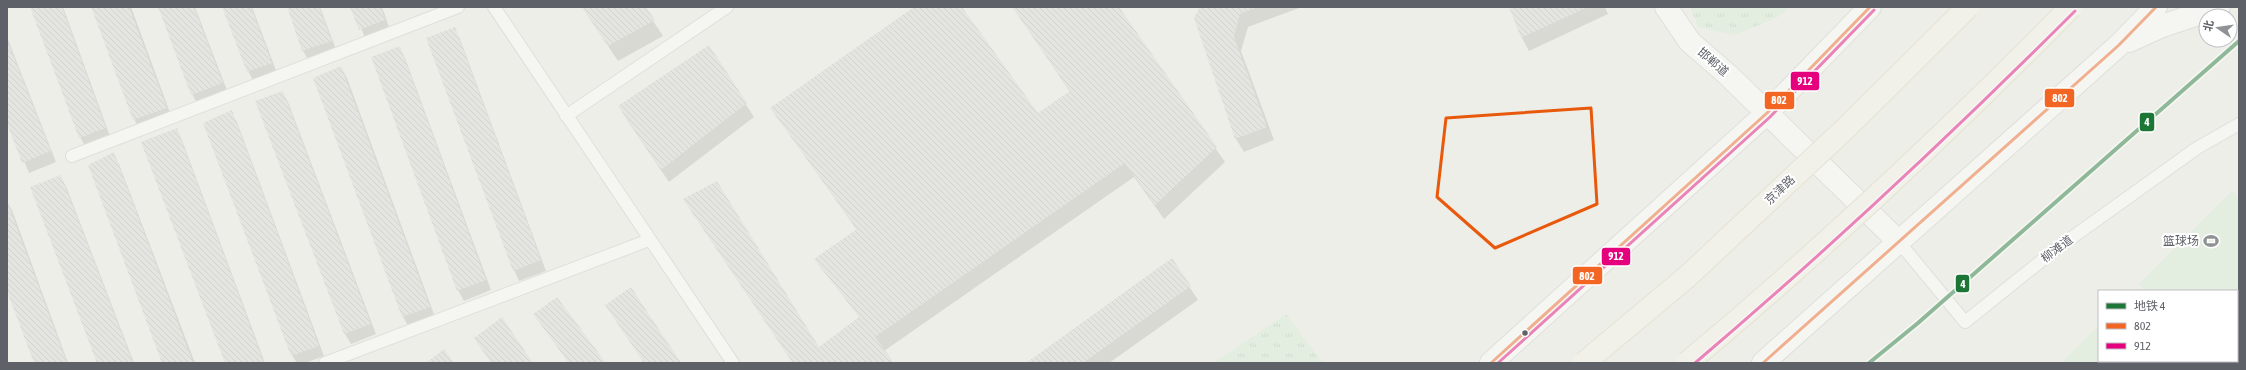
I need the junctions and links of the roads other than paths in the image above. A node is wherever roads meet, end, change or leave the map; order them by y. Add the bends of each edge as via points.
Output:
1 (458, 7) edge
2 (494, 7) edge
3 (727, 7) edge
4 (1666, 7) edge
5 (1870, 7) edge
6 (1968, 7) edge
7 (2071, 7) edge
8 (2156, 7) edge
9 (2219, 7) edge
10 (2119, 45) junction
11 (1767, 113) junction
12 (566, 116) junction
13 (2239, 124) edge
14 (72, 156) dead end
15 (649, 240) junction
16 (1899, 242) junction
17 (325, 363) edge
18 (733, 363) edge
19 (1491, 363) edge
20 (1584, 363) edge
21 (1688, 363) edge
22 (1763, 363) edge

1 - 14 lane
2 - 12 lane
3 - 12 lane
4 - 11 street, 邯郸道 via 1690,42
5 - 11 street
6 - 20 main road, 京津路, bridge via 1847,127 1688,276
7 - 21 main road, bridge via 1883,190
8 - 10 street
9 - 10 street via 2162,26
10 - 16 street
11 - 16 street, 邯郸道
11 - 19 street
12 - 15 lane
13 - 16 lane, 柳滩道 via 2197,148 2107,213 1965,322
15 - 17 lane
15 - 18 lane
16 - 22 street

